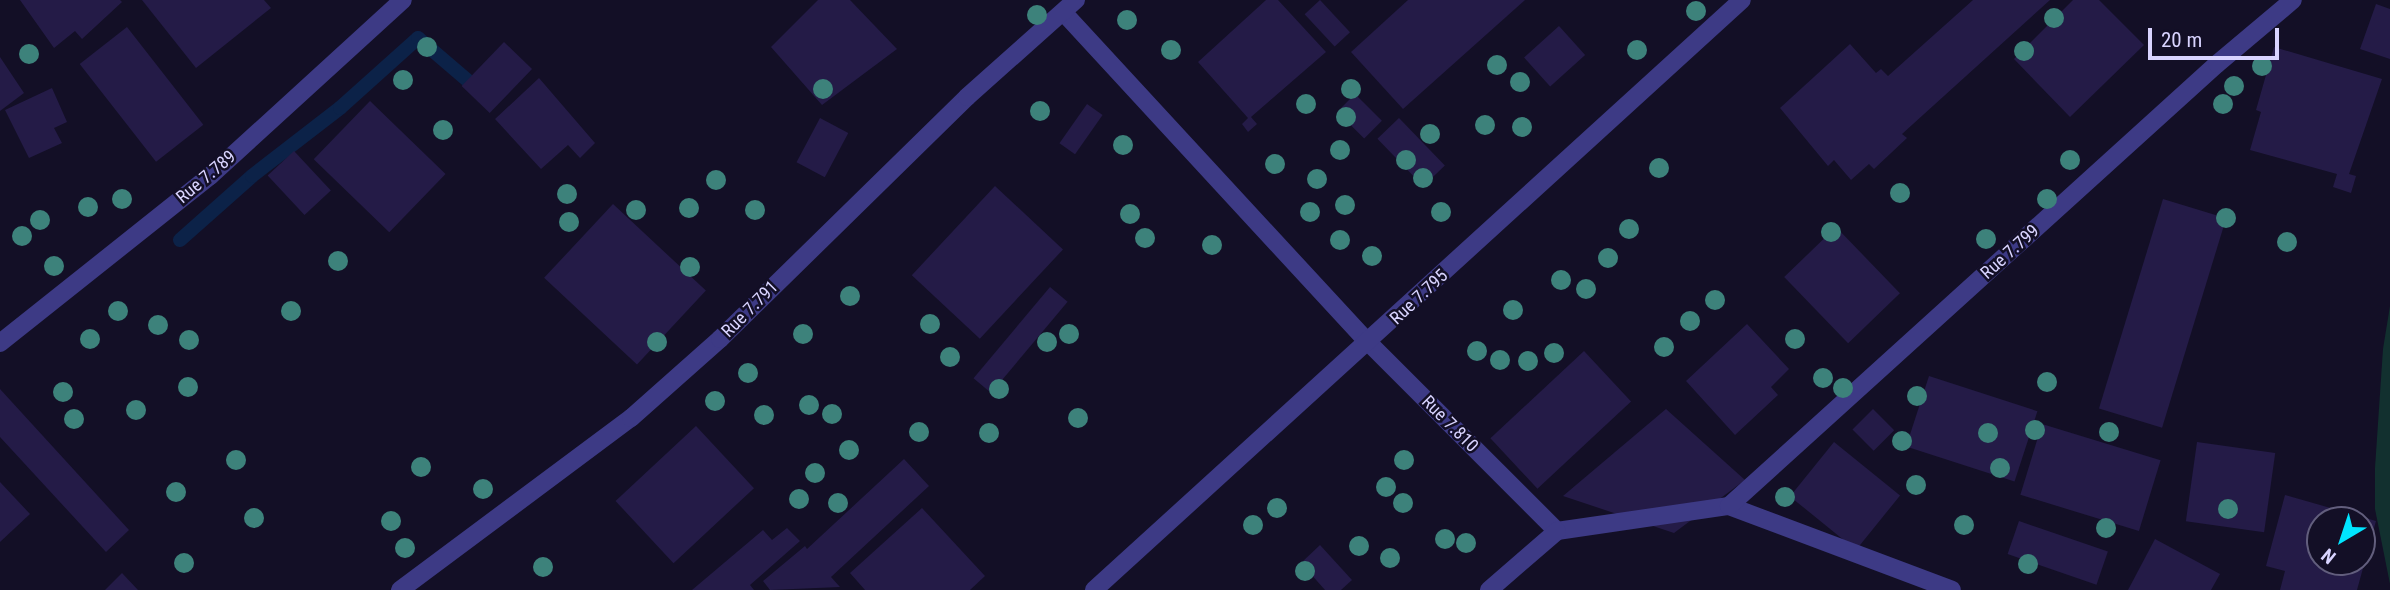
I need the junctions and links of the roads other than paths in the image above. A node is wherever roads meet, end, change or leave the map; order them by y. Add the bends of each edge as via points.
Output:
1 (403, 0) edge
2 (1742, 0) edge
3 (2293, 0) edge
4 (1070, 6) edge
5 (0, 343) edge
6 (1369, 343) junction
7 (1729, 506) junction
8 (1557, 531) junction
9 (400, 590) edge
10 (1094, 590) edge
11 (1489, 590) edge
12 (1952, 590) edge

1 - 5 street, Rue 7.789 via 210,176
2 - 6 street, Rue 7.795
3 - 7 street, Rue 7.799
4 - 6 street, Rue 7.810
4 - 9 street, Rue 7.791 via 967,97 720,339 631,418
6 - 8 street, Rue 7.810
6 - 10 street, Rue 7.795
7 - 8 street
7 - 12 street
8 - 11 street

